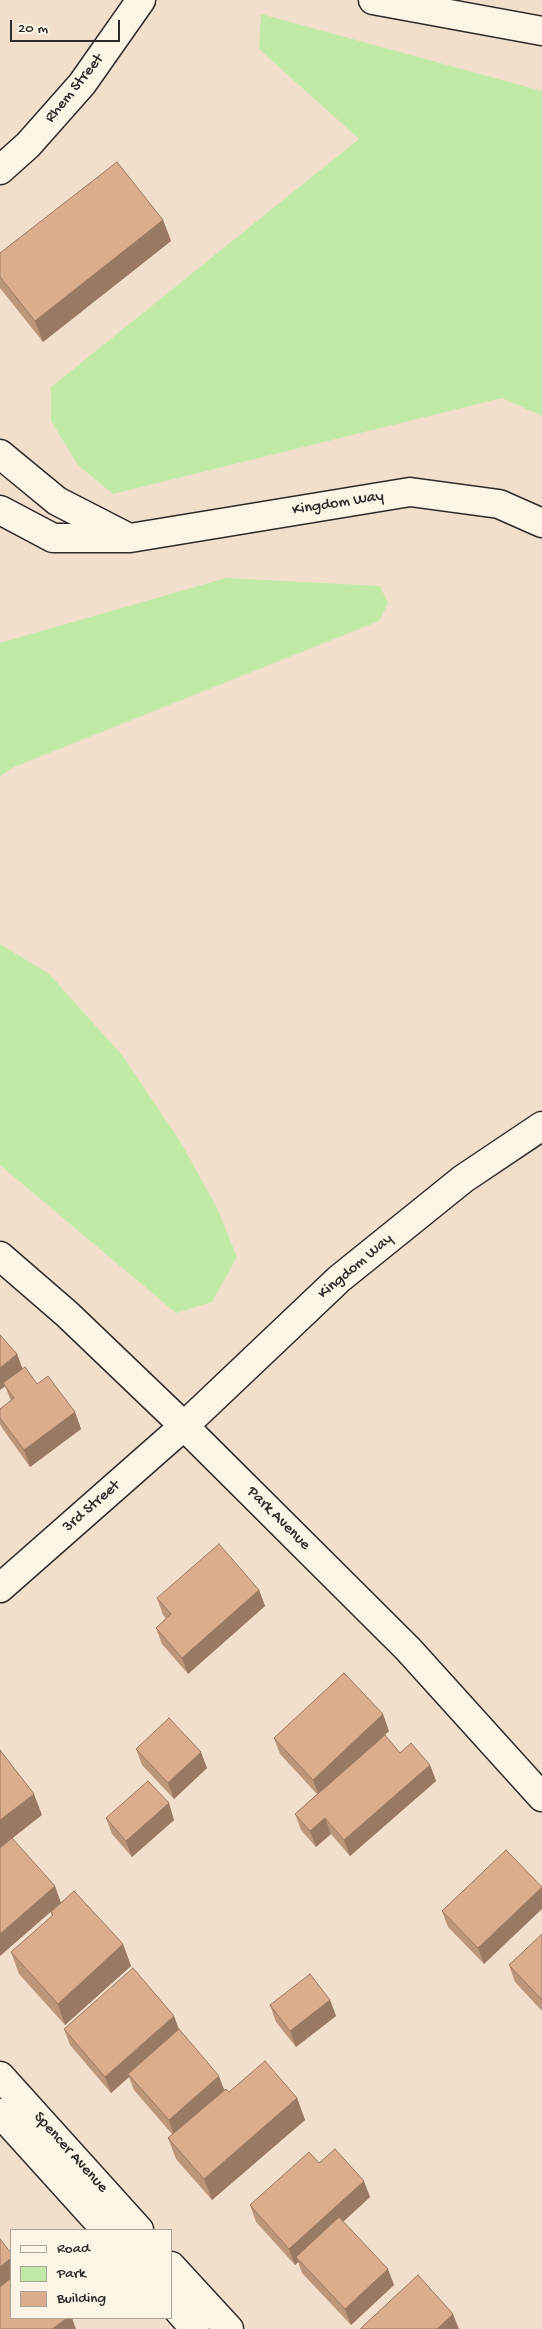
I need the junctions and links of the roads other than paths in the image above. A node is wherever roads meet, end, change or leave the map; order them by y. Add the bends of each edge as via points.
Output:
1 (140, 0) edge
2 (373, 0) edge
3 (542, 30) edge
4 (0, 170) edge
5 (0, 454) edge
6 (0, 510) edge
7 (542, 523) edge
8 (130, 538) junction
9 (542, 1126) edge
10 (0, 1256) edge
11 (184, 1426) junction
12 (0, 1588) edge
13 (542, 1797) edge
14 (0, 2076) edge
15 (0, 2113) edge
16 (105, 2229) edge
17 (138, 2229) edge
18 (172, 2267) edge
19 (172, 2303) edge
20 (195, 2329) edge
21 (229, 2329) edge

1 - 4 street, Rhem Street via 82,84 28,145
2 - 3 street
5 - 8 street via 58,501
6 - 8 street, Kingdom Way via 53,538
7 - 8 street, Kingdom Way via 499,504 410,492
9 - 11 street, Kingdom Way via 463,1179 339,1279
10 - 11 street, Park Avenue via 67,1314
11 - 12 street, 3rd Street
11 - 13 street, Park Avenue via 408,1649
14 - 17 street, Spencer Avenue
15 - 16 street, Spencer Avenue
18 - 21 street
19 - 20 street

